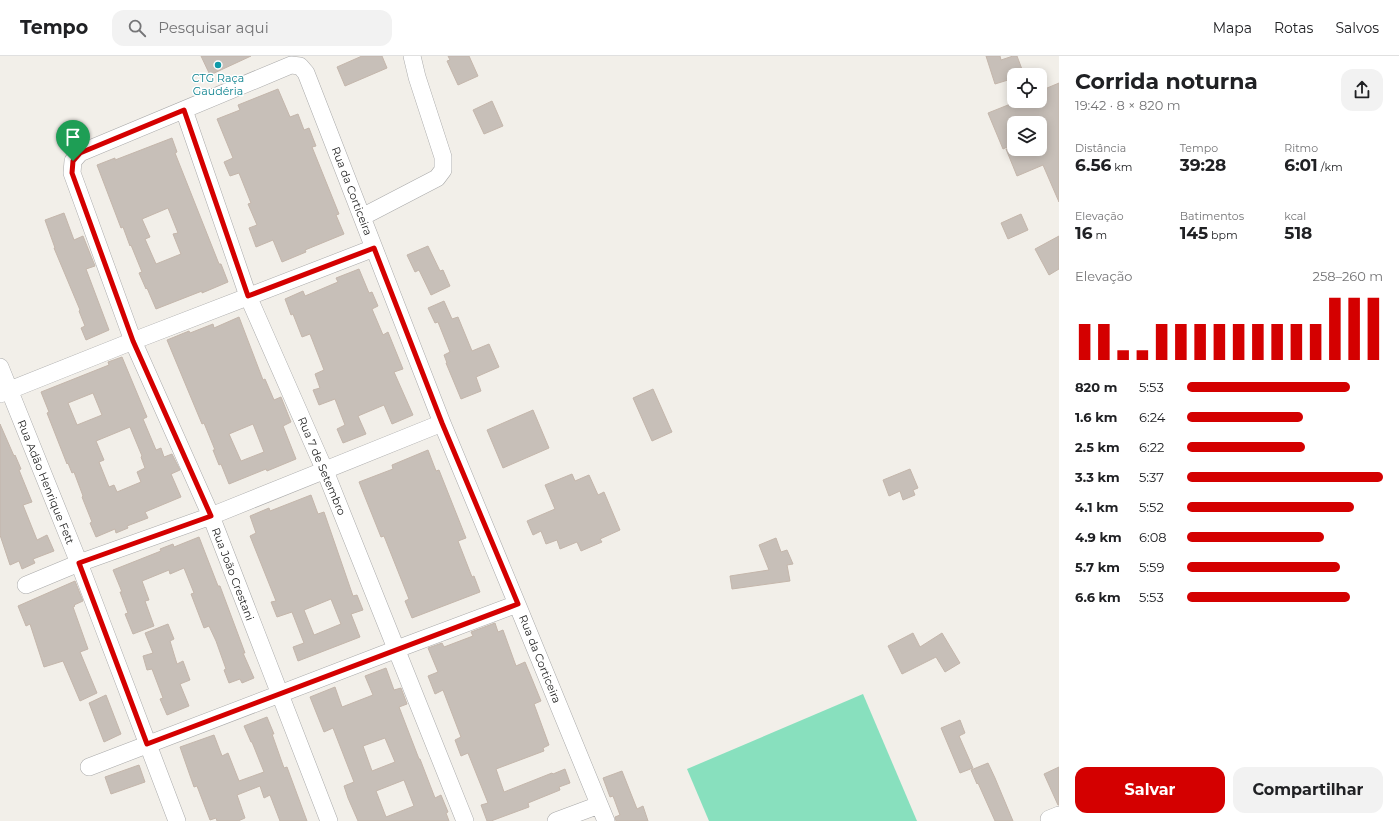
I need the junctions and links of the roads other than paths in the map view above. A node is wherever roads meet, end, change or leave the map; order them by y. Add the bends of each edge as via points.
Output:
1 (412, 56) edge
2 (184, 110) junction
3 (362, 217) junction
4 (374, 248) junction
5 (248, 296) junction
6 (133, 341) junction
7 (0, 367) edge
8 (5, 392) edge
9 (442, 423) junction
10 (325, 471) junction
11 (211, 516) junction
12 (79, 563) junction
13 (26, 584) dead end
14 (518, 604) junction
15 (397, 649) junction
16 (278, 694) junction
17 (147, 744) junction
18 (89, 768) dead end
19 (599, 805) junction
20 (178, 821) edge
21 (328, 821) edge
22 (465, 821) edge
23 (556, 821) edge
24 (606, 821) edge

1 - 3 street via 443,157 443,170 437,178
2 - 3 street, Rua da Corticeira via 291,66 300,66 306,73
2 - 5 street, Rua 7 de Setembro
2 - 6 street, Rua João Crestani via 80,153 73,161 72,173
3 - 4 street, Rua da Corticeira
4 - 5 street
4 - 9 street, Rua da Corticeira
5 - 6 street
5 - 10 street, Rua 7 de Setembro
6 - 8 street
6 - 11 street, Rua João Crestani
7 - 8 street, Rua Adão Henrique Fett
8 - 12 street, Rua Adão Henrique Fett
9 - 10 street
9 - 14 street, Rua da Corticeira
10 - 11 street
10 - 15 street, Rua 7 de Setembro
11 - 12 street
11 - 16 street, Rua João Crestani
12 - 13 street
12 - 17 street, Rua Adão Henrique Fett
14 - 15 street
14 - 19 street, Rua da Corticeira
15 - 16 street
15 - 22 street, Rua 7 de Setembro
16 - 17 street
16 - 21 street, Rua João Crestani
17 - 18 street
17 - 20 street, Rua Adão Henrique Fett
19 - 23 street
19 - 24 street, Rua da Corticeira

